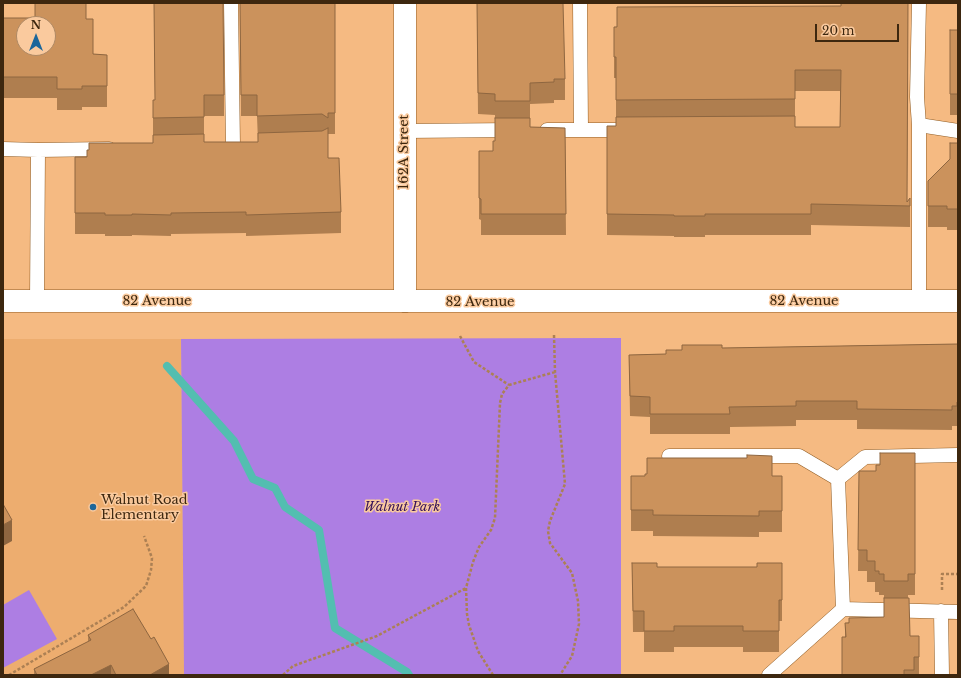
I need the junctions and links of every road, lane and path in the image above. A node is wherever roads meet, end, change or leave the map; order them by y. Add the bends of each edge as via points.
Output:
1 (231, 3) edge
2 (405, 3) edge
3 (580, 3) edge
4 (919, 3) edge
5 (919, 125) junction
6 (581, 130) junction
7 (636, 130) edge
8 (404, 131) junction
9 (958, 131) edge
10 (217, 146) edge
11 (233, 146) junction
12 (248, 146) edge
13 (124, 148) edge
14 (3, 149) edge
15 (38, 150) junction
16 (3, 301) edge
17 (37, 301) junction
18 (405, 301) junction
19 (919, 301) junction
20 (958, 301) edge
21 (554, 335) dead end
22 (460, 336) dead end
23 (555, 372) junction
24 (510, 385) junction
25 (958, 455) edge
26 (669, 456) edge
27 (838, 479) junction
28 (144, 536) dead end
29 (958, 574) edge
30 (466, 588) junction
31 (941, 596) dead end
32 (844, 609) junction
33 (941, 611) junction
34 (958, 612) edge
35 (8, 675) edge
36 (283, 675) edge
37 (493, 675) edge
38 (560, 675) edge
39 (770, 675) edge
40 (942, 675) edge

1 - 11 lane
2 - 8 street, 162A Street
3 - 6 lane
4 - 5 lane
5 - 9 lane
5 - 19 lane
6 - 7 lane
6 - 8 lane
8 - 18 street, 162A Street
10 - 11 lane
11 - 12 lane
13 - 15 lane
14 - 15 lane
15 - 17 lane
16 - 17 street, 82 Avenue
17 - 18 street, 82 Avenue
18 - 19 street, 82 Avenue
19 - 20 street, 82 Avenue
21 - 23 path
22 - 24 path via 474,362
23 - 24 path
23 - 38 path via 565,484 548,531 550,543 572,573 578,601 579,624 572,656
24 - 30 path via 502,394 500,403 495,518 491,530 479,547
25 - 27 lane via 865,457
26 - 27 lane via 799,456
27 - 32 lane
28 - 35 path via 152,558 146,586 124,607
29 - 31 path via 942,574
30 - 36 path via 377,636 293,666
30 - 37 path via 469,625 478,651
32 - 33 lane
32 - 39 lane
33 - 34 lane
33 - 40 lane

